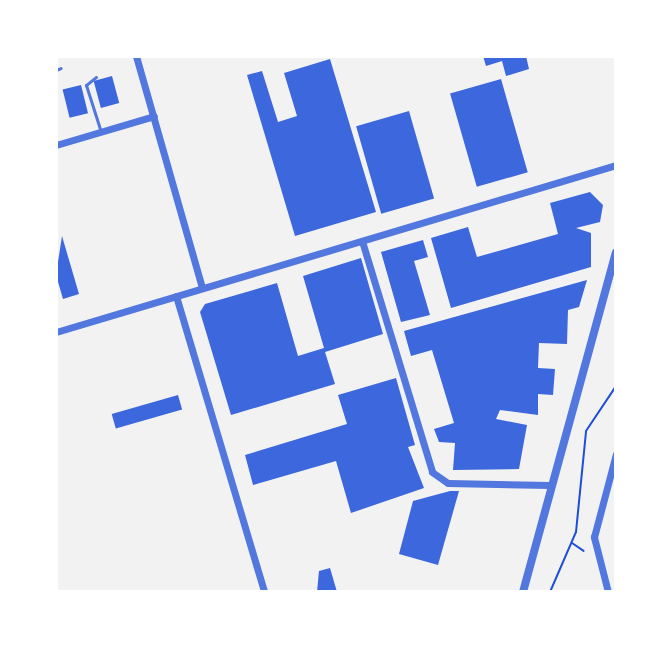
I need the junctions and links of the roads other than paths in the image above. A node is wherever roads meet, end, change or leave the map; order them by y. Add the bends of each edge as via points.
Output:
1 (136, 56) edge
2 (96, 77) dead end
3 (154, 116) junction
4 (101, 132) junction
5 (56, 145) edge
6 (616, 165) edge
7 (362, 241) junction
8 (616, 252) edge
9 (202, 288) junction
10 (176, 296) junction
11 (56, 332) edge
12 (616, 454) edge
13 (549, 485) junction
14 (264, 592) edge
15 (523, 592) edge
16 (608, 592) edge

1 - 3 street
2 - 4 lane via 86,85
3 - 4 street
3 - 9 street
4 - 5 street
6 - 7 street
7 - 9 street
7 - 13 street via 432,472 448,483
8 - 13 street
9 - 10 street
10 - 11 street
10 - 14 street
12 - 16 street via 594,537
13 - 15 street

